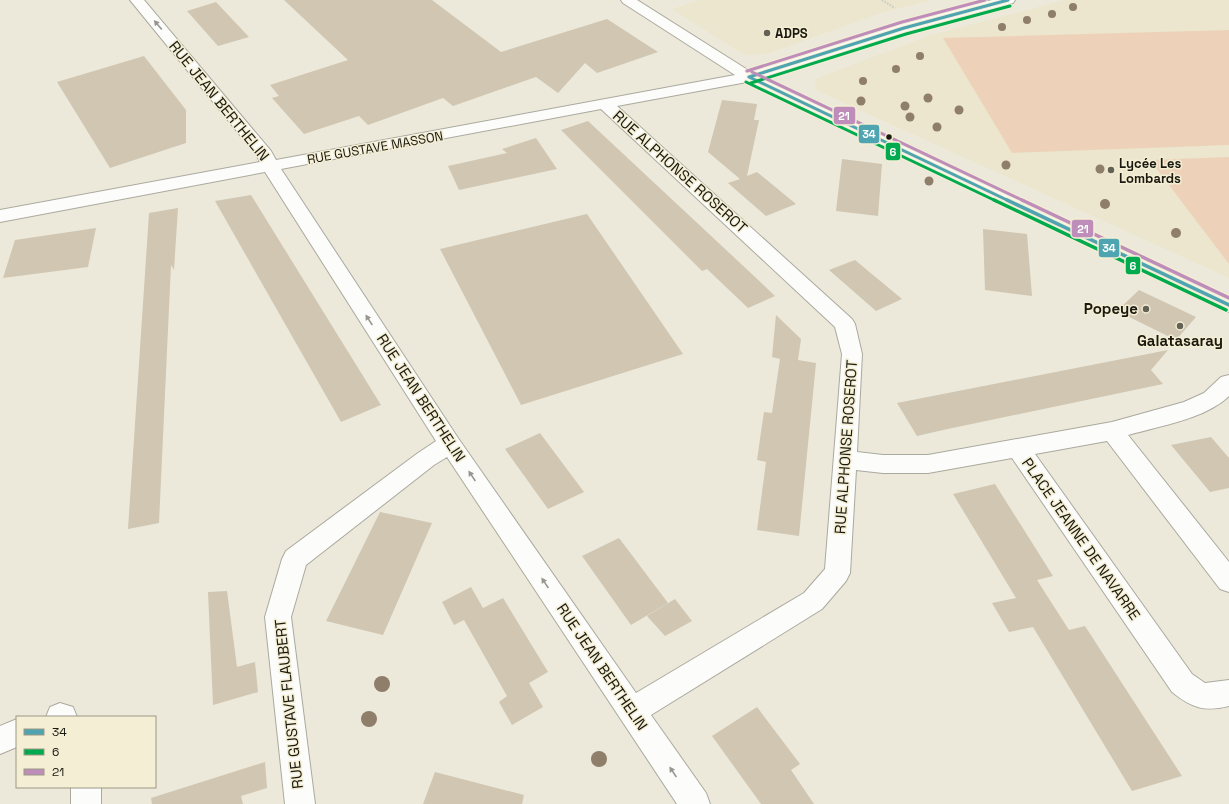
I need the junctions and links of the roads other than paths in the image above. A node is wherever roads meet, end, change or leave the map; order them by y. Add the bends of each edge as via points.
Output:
1 (137, 0) edge
2 (628, 0) edge
3 (1008, 0) edge
4 (750, 77) junction
5 (606, 105) junction
6 (272, 166) junction
7 (0, 216) edge
8 (1229, 305) edge
9 (1229, 383) edge
10 (1112, 431) junction
11 (450, 444) junction
12 (1018, 448) junction
13 (845, 460) junction
14 (1229, 581) edge
15 (1229, 693) edge
16 (632, 711) junction
17 (16, 733) edge
18 (0, 740) edge
19 (86, 788) edge
20 (86, 804) edge
21 (300, 804) edge
22 (695, 804) edge

6 -> 1 street, RUE JEAN BERTHELIN
2 - 4 street
3 - 4 street, RUE GUSTAVE MASSON via 904,28
4 - 5 street, RUE GUSTAVE MASSON
4 - 8 street
5 - 6 street, RUE GUSTAVE MASSON
5 - 13 street, RUE ALPHONSE ROSEROT via 845,324 852,354
6 - 7 street, RUE GUSTAVE MASSON
11 -> 6 street, RUE JEAN BERTHELIN via 276,177
9 - 10 street, PLACE JEANNE DE NAVARRE via 1212,399 1190,409
10 - 12 street, PLACE JEANNE DE NAVARRE
10 - 14 street
16 -> 11 street, RUE JEAN BERTHELIN
11 - 21 street, RUE GUSTAVE FLAUBERT via 426,459 295,559 278,617
12 - 13 street via 928,464 883,464
12 - 15 street, PLACE JEANNE DE NAVARRE via 1182,683 1199,696 1214,697
13 - 16 street, RUE ALPHONSE ROSEROT via 837,573 813,601
22 -> 16 street, RUE JEAN BERTHELIN
17 - 18 street
19 - 20 street

